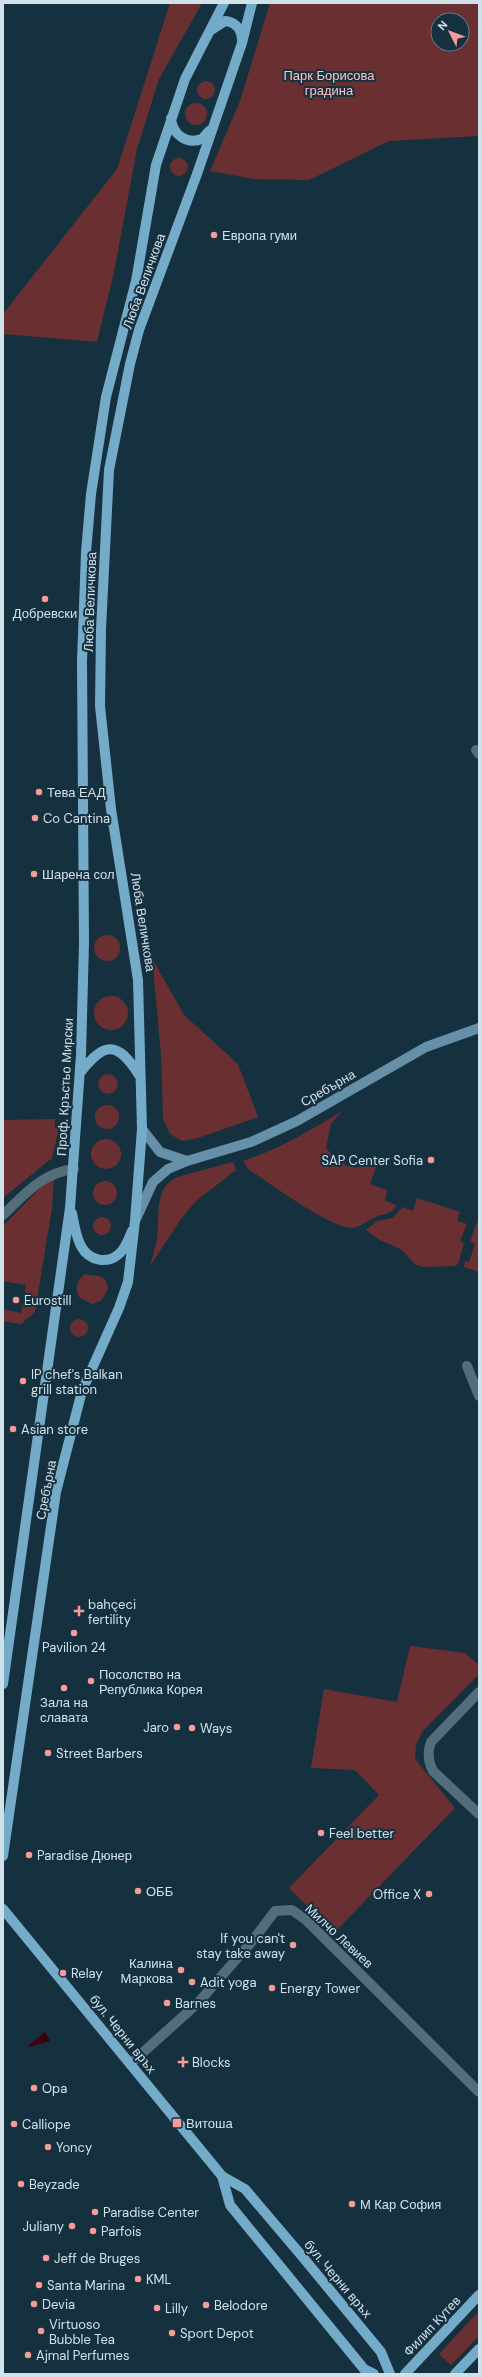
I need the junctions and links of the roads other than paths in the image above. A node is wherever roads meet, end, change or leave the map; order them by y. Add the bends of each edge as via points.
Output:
1 (224, 3) edge
2 (252, 3) edge
3 (210, 30) junction
4 (242, 43) junction
5 (171, 116) junction
6 (211, 129) junction
7 (84, 944) joint
8 (479, 1028) edge
9 (80, 1073) junction
10 (139, 1075) junction
11 (142, 1130) junction
12 (187, 1161) junction
13 (74, 1169) junction
14 (70, 1208) junction
15 (3, 1215) edge
16 (135, 1221) junction
17 (467, 1366) dead end
18 (479, 1396) edge
19 (3, 1684) edge
20 (479, 1692) edge
21 (479, 1814) edge
22 (3, 1856) edge
23 (3, 1909) edge
24 (130, 2064) junction
25 (479, 2092) edge
26 (222, 2176) junction
27 (479, 2295) edge
28 (479, 2349) edge
29 (374, 2374) edge
30 (390, 2374) edge
31 (405, 2374) edge
32 (455, 2374) edge

1 - 3 main road, Люба Величкова
2 - 4 main road, Люба Величкова
3 - 4 main road via 225,21 232,23 240,30
3 - 5 main road, Люба Величкова via 185,79
4 - 6 main road, Люба Величкова
5 - 6 main road via 172,128 176,134 187,140 202,139
5 - 7 main road, Люба Величкова via 156,165 136,282 106,397 91,494 82,661
6 - 10 main road, Люба Величкова via 139,330 109,478 101,629 100,706 111,809 138,980 141,1030
7 - 9 main road, Проф. Кръстьо Мирски
8 - 12 street, Сребърна via 426,1047 303,1118 251,1142
9 - 10 main road via 94,1056 104,1050 114,1050 130,1060
9 - 13 main road, Проф. Кръстьо Мирски
10 - 11 main road, Люба Величкова
11 - 12 street via 160,1152
11 - 16 main road, Люба Величкова
12 - 16 street, Сребърна via 168,1169 153,1182
13 - 14 main road, Сребърна
13 - 15 street, Проф. Кръстьо Мирски via 57,1171 34,1185
14 - 16 main road via 81,1246 87,1255 102,1260 120,1253
14 - 19 main road, Сребърна
16 - 22 main road, Сребърна via 128,1282 82,1392 56,1492
17 - 18 street
20 - 21 street via 431,1742 428,1749 433,1771
23 - 24 main road, бул. Черни връх
24 - 25 street, Милчо Левиев via 198,2003 275,1911 292,1910 306,1920
24 - 26 main road, бул. Черни връх
26 - 29 main road, бул. Черни връх via 230,2205 364,2369
26 - 30 main road, бул. Черни връх via 245,2189 286,2237 381,2352
27 - 31 main road, Филип Кутев
28 - 32 main road

